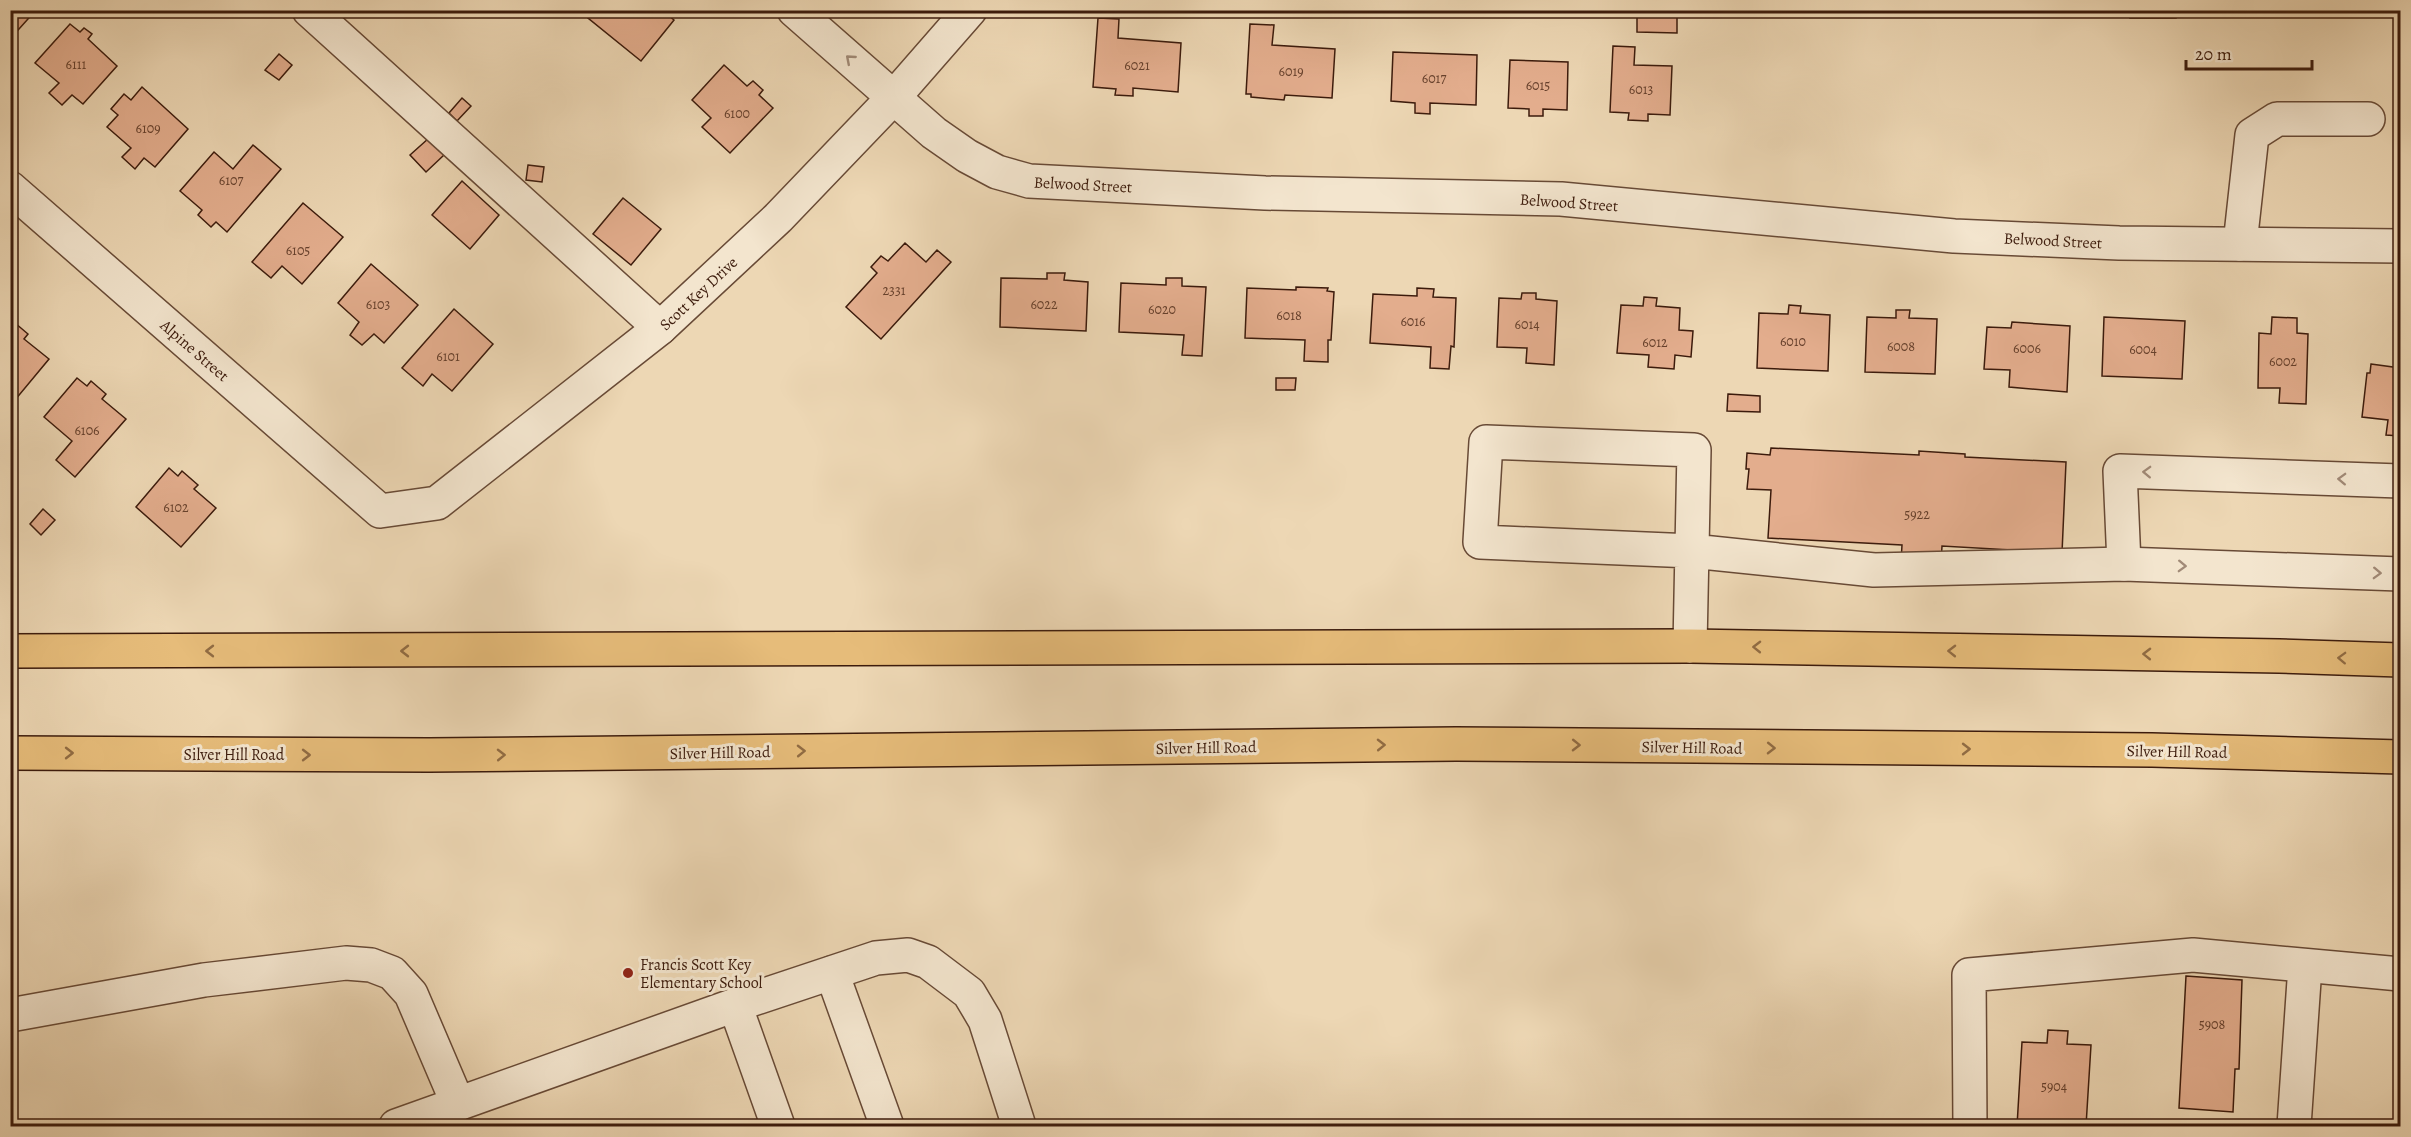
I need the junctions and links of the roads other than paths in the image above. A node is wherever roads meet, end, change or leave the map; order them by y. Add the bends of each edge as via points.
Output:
1 (309, 10) edge
2 (794, 10) edge
3 (970, 10) edge
4 (894, 97) junction
5 (2368, 119) dead end
6 (10, 188) edge
7 (2240, 244) junction
8 (2400, 246) edge
9 (660, 328) junction
10 (2400, 481) edge
11 (380, 511) joint
12 (1692, 551) junction
13 (2124, 564) junction
14 (2400, 574) edge
15 (1690, 646) junction
16 (10, 651) edge
17 (2400, 660) edge
18 (10, 753) edge
19 (2400, 756) edge
20 (2304, 966) junction
21 (832, 973) junction
22 (2400, 974) edge
23 (735, 1005) junction
24 (10, 1015) edge
25 (458, 1104) junction
26 (396, 1126) edge
27 (778, 1126) edge
28 (887, 1126) edge
29 (1019, 1126) edge
30 (1970, 1126) edge
31 (2294, 1126) edge

1 - 9 street
4 -> 2 street, Belwood Street
3 - 4 street, Scott Key Drive
4 - 7 street, Belwood Street via 967,156 997,172 1029,181 1265,193 1561,199 1954,236
4 - 9 street, Scott Key Drive via 778,218
5 - 7 street via 2277,119 2252,135
6 - 11 street, Alpine Street
7 - 8 street, Belwood Street
9 - 11 street, Scott Key Drive via 437,503
10 -> 13 street via 2120,471
12 - 12 street via 1694,450 1486,442 1480,542
12 - 13 street via 1874,570
12 - 15 street
13 -> 14 street
15 -> 16 main road
17 -> 15 main road
18 -> 19 main road, Silver Hill Road via 429,755 1456,744
20 - 22 street
20 - 30 street via 2193,955 1969,975
20 - 31 street
21 - 23 street
21 - 28 street
21 - 29 street via 876,958 908,955 948,975 969,993 985,1020
23 - 25 street
23 - 27 street
24 - 25 street via 204,980 345,963 371,964 392,973 411,994
25 - 26 street

